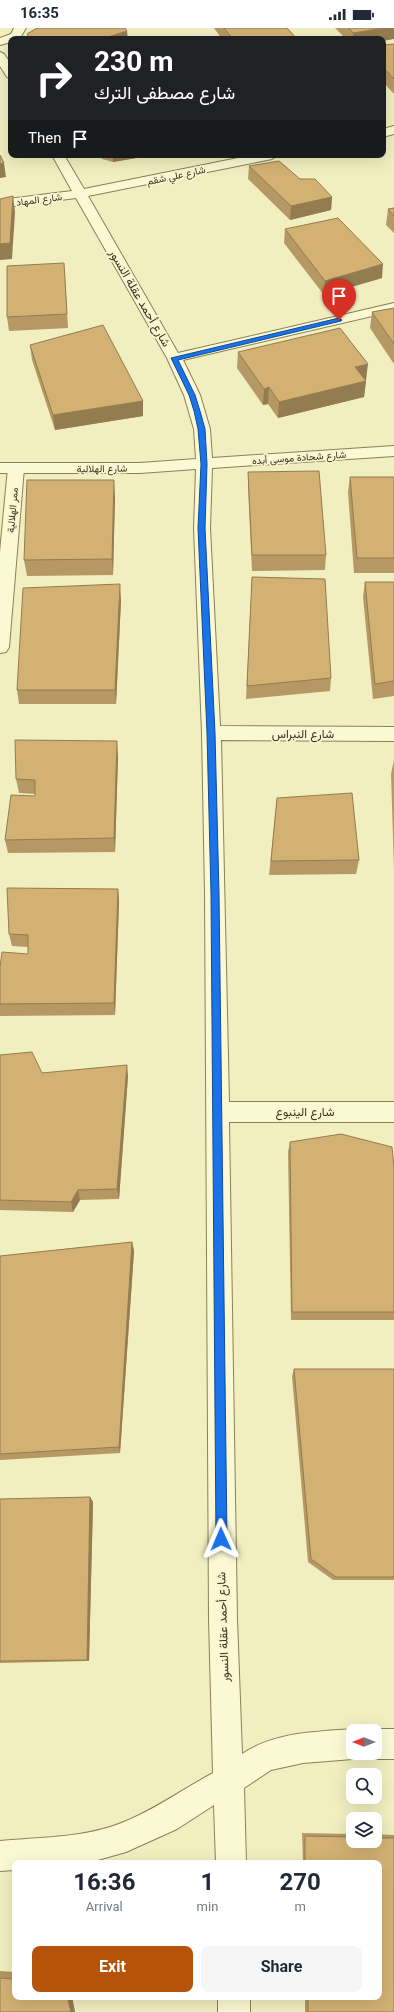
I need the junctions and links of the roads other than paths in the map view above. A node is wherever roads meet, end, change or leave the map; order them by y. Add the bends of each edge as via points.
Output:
1 (0, 56) edge
2 (8, 69) edge
3 (60, 158) edge
4 (257, 158) edge
5 (79, 194) junction
6 (0, 204) edge
7 (394, 307) edge
8 (174, 358) junction
9 (394, 451) edge
10 (204, 464) junction
11 (8, 468) edge
12 (0, 647) edge
13 (211, 733) junction
14 (394, 734) edge
15 (217, 1112) junction
16 (394, 1112) edge
17 (382, 1744) edge
18 (394, 1744) edge
19 (346, 1745) edge
20 (228, 1781) junction
21 (0, 1856) edge
22 (230, 1860) edge
23 (234, 2000) edge
24 (234, 2012) edge

1 - 2 street
3 - 5 street, شارع أحمد عقلة النسور
4 - 5 street, شارع علي شقم
5 - 6 street, شارع المهاد
5 - 8 street, شارع أحمد عقلة النسور
7 - 8 street
8 - 10 street, شارع أحمد عقلة النسور via 197,411 202,429
9 - 10 street, شارع شحادة موسى أبده
10 - 11 street, شارع الهلالية via 140,468
10 - 13 street, شارع أحمد عقلة النسور via 202,528
11 - 12 street, ممر الهلالية
13 - 14 street, شارع النبراس
13 - 15 street, شارع أحمد عقلة النسور
15 - 16 street, شارع الينبوع
15 - 20 street, شارع أحمد عقلة النسور via 222,1619
17 - 18 street
19 - 20 street via 303,1748 265,1756
20 - 21 street via 166,1818 126,1837 85,1848
20 - 22 street, شارع أحمد عقلة النسور
23 - 24 street

